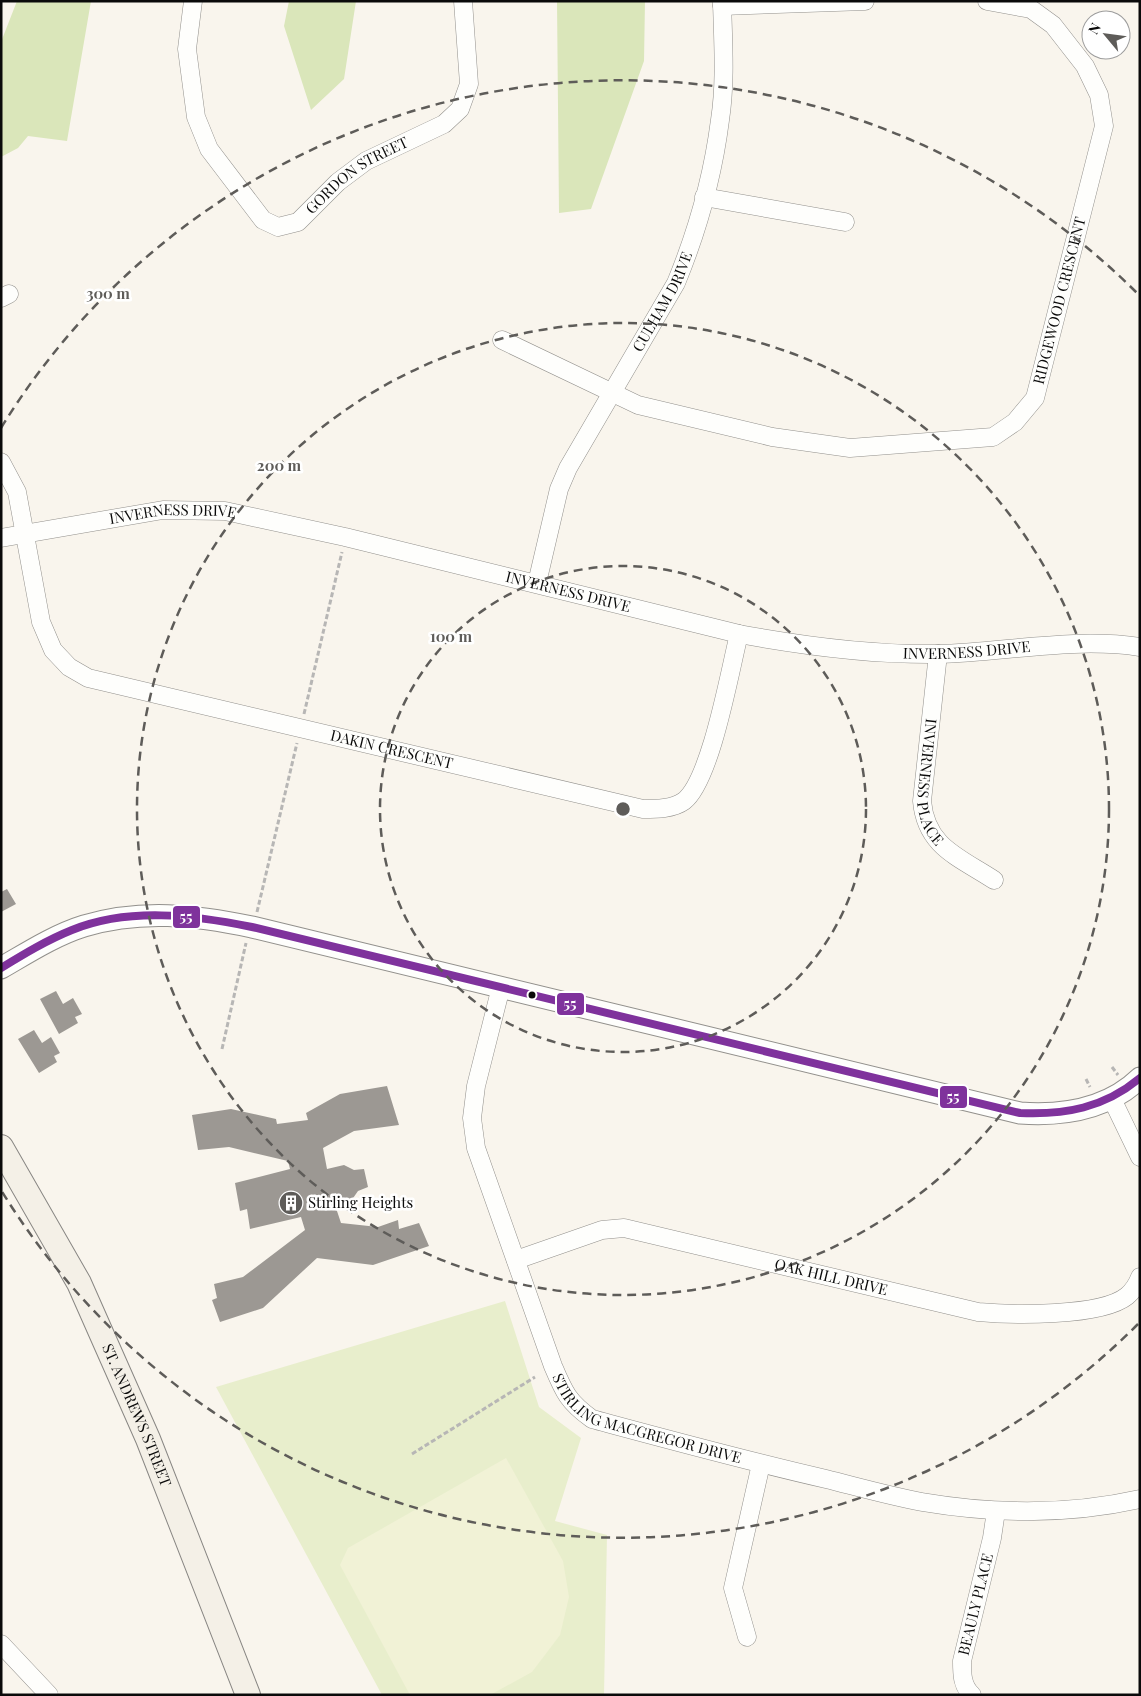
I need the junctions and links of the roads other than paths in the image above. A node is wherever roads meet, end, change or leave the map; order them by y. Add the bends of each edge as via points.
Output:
1 (193, 1) edge
2 (463, 1) edge
3 (865, 1) edge
4 (987, 1) edge
5 (722, 3) edge
6 (704, 197) junction
7 (845, 222) dead end
8 (502, 340) dead end
9 (610, 393) junction
10 (1, 462) edge
11 (24, 533) junction
12 (1, 538) edge
13 (537, 583) junction
14 (739, 634) junction
15 (1140, 647) edge
16 (938, 654) junction
17 (994, 880) dead end
18 (1, 968) edge
19 (501, 987) junction
20 (1140, 1078) edge
21 (1102, 1096) junction
22 (1, 1147) edge
23 (1140, 1157) edge
24 (516, 1260) junction
25 (1140, 1277) edge
26 (761, 1464) junction
27 (1140, 1499) edge
28 (996, 1511) junction
29 (747, 1637) dead end
30 (1, 1644) edge
31 (49, 1695) edge
32 (248, 1695) edge
33 (972, 1695) edge

1 - 2 street, GORDON STREET via 187,49 196,117 223,171 264,220 278,227 298,222 338,182 366,161 444,124 460,109 469,84
3 - 5 street
4 - 9 street, RIDGEWOOD CRESCENT via 1031,9 1053,25 1085,66 1099,95 1104,126 1035,398 1015,422 993,436 850,448 772,437 638,405
5 - 6 street, CULHAM DRIVE via 724,76 720,121
6 - 7 street
6 - 9 street, CULHAM DRIVE via 676,283
8 - 9 street, RIDGEWOOD CRESCENT
9 - 13 street, CULHAM DRIVE via 559,489
10 - 11 street, DAKIN CRESCENT via 17,492
11 - 12 street, INVERNESS DRIVE
11 - 13 street, INVERNESS DRIVE via 163,510 225,512
11 - 14 street, DAKIN CRESCENT via 41,622 53,650 69,667 88,678 643,808 663,809 684,801 699,783
13 - 14 street, INVERNESS DRIVE
14 - 16 street, INVERNESS DRIVE via 796,644
15 - 16 street, INVERNESS DRIVE via 1091,644
16 - 17 street, INVERNESS PLACE via 922,800 924,817 931,833 944,848
18 - 19 street via 83,927 150,914 182,915 252,927
19 - 21 street via 1020,1114 1045,1115 1080,1110
19 - 24 street, STIRLING MACGREGOR DRIVE via 476,1086 472,1118 476,1148
20 - 21 street
21 - 23 street
22 - 32 main road, ST. ANDREWS STREET via 79,1283 148,1438
24 - 25 street, OAK HILL DRIVE via 602,1230 624,1228 978,1312 1003,1314 1048,1314 1112,1303 1126,1297
24 - 26 street, STIRLING MACGREGOR DRIVE via 553,1366 564,1392 575,1407 592,1419
26 - 28 street, STIRLING MACGREGOR DRIVE via 922,1502
26 - 29 street via 733,1588
27 - 28 street, STIRLING MACGREGOR DRIVE via 1048,1511
28 - 33 street, BEAULY PLACE via 962,1661 962,1676
30 - 31 street

